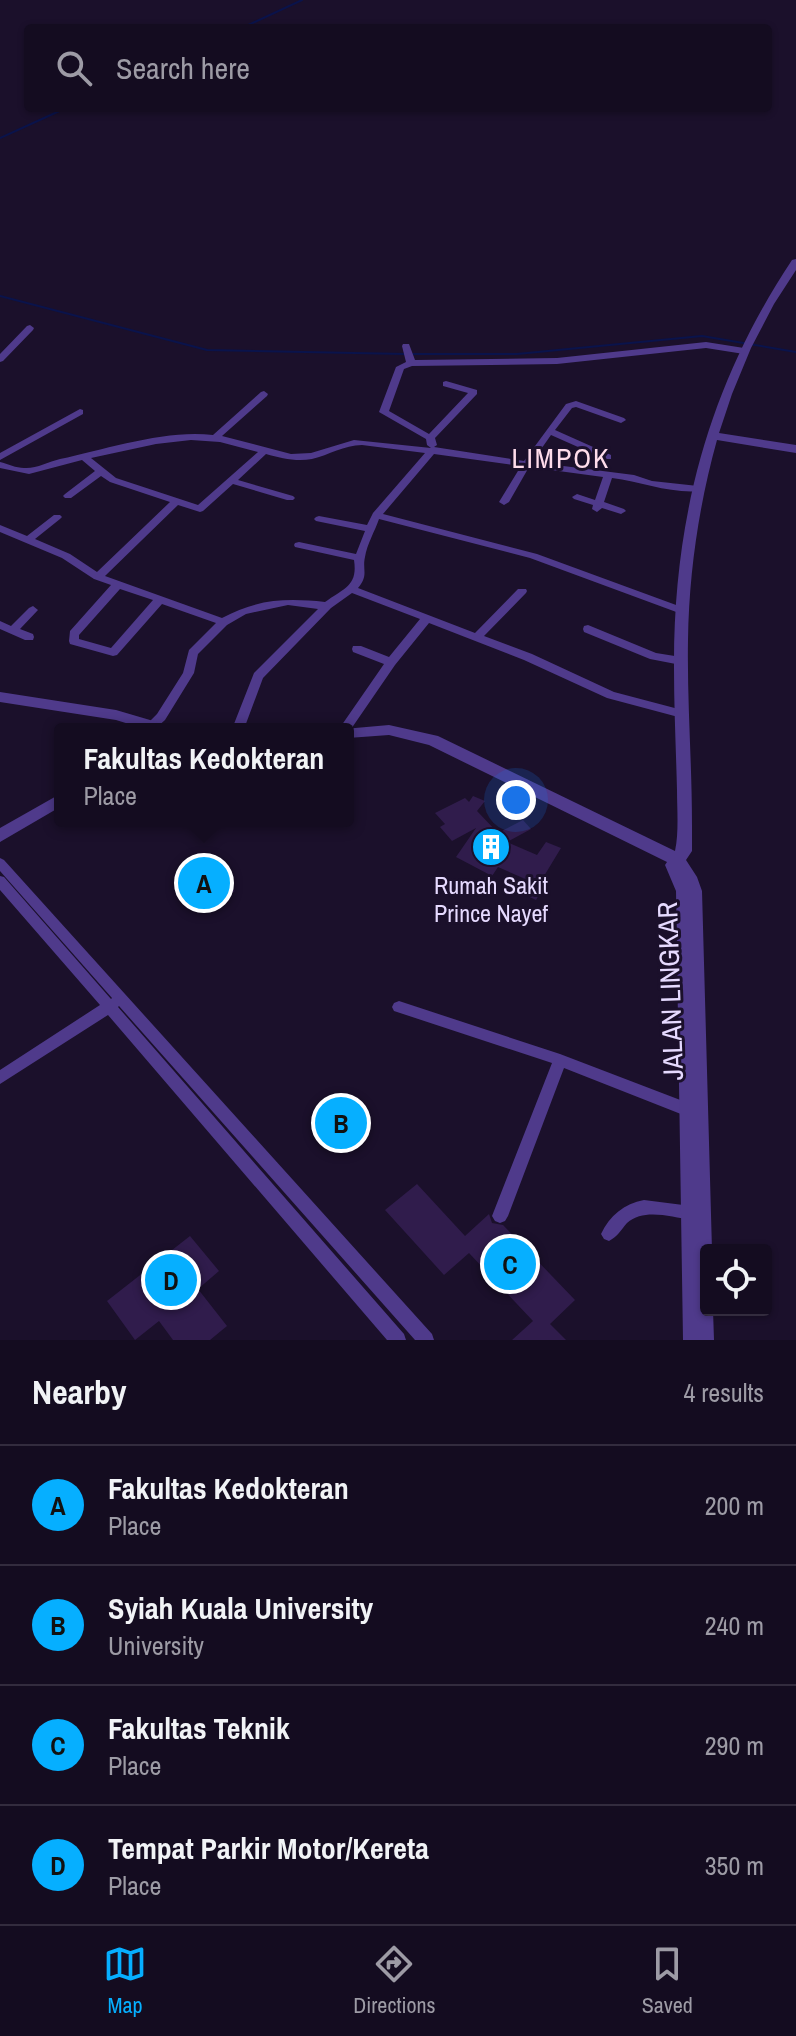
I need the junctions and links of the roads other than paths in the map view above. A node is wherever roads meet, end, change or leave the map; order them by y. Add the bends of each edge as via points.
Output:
1 (796, 262) edge
2 (30, 328) dead end
3 (747, 345) junction
4 (406, 346) dead end
5 (0, 359) edge
6 (411, 362) junction
7 (446, 384) dead end
8 (264, 394) dead end
9 (80, 412) dead end
10 (621, 420) dead end
11 (549, 431) junction
12 (715, 436) junction
13 (215, 438) junction
14 (431, 444) junction
15 (796, 449) edge
16 (263, 452) junction
17 (0, 457) edge
18 (83, 457) junction
19 (608, 457) dead end
20 (528, 462) junction
21 (0, 465) edge
22 (100, 472) junction
23 (608, 475) junction
24 (232, 481) junction
25 (698, 489) junction
26 (68, 496) dead end
27 (577, 497) dead end
28 (290, 498) dead end
29 (177, 501) junction
30 (504, 502) dead end
31 (599, 506) junction
32 (621, 511) dead end
33 (376, 515) junction
34 (57, 517) dead end
35 (319, 519) dead end
36 (0, 528) edge
37 (369, 529) junction
38 (28, 540) junction
39 (299, 545) dead end
40 (359, 558) junction
41 (98, 577) junction
42 (118, 584) junction
43 (351, 589) junction
44 (522, 591) dead end
45 (160, 599) junction
46 (327, 606) junction
47 (33, 610) dead end
48 (683, 611) junction
49 (426, 619) junction
50 (223, 622) junction
51 (0, 625) edge
52 (588, 629) dead end
53 (13, 630) junction
54 (29, 637) dead end
55 (476, 638) junction
56 (357, 649) dead end
57 (681, 661) junction
58 (391, 662) junction
59 (0, 697) edge
60 (0, 705) edge
61 (682, 714) junction
62 (100, 723) edge
63 (146, 723) edge
64 (159, 723) edge
65 (240, 723) edge
66 (352, 723) edge
67 (354, 731) edge
68 (354, 740) edge
69 (54, 794) edge
70 (54, 804) edge
71 (0, 826) edge
72 (0, 836) edge
73 (0, 863) edge
74 (676, 863) junction
75 (0, 881) edge
76 (114, 1003) junction
77 (399, 1007) dead end
78 (560, 1060) junction
79 (0, 1078) edge
80 (694, 1112) junction
81 (691, 1213) junction
82 (500, 1216) dead end
83 (609, 1234) dead end
84 (349, 1253) junction
85 (332, 1267) junction
86 (398, 1340) edge
87 (426, 1340) edge
88 (693, 1340) edge
89 (704, 1340) edge

1 - 3 street
2 - 5 street
3 - 6 street via 557,361
3 - 12 street
4 - 6 street
6 - 14 street via 400,367 384,412
7 - 14 street via 474,392
8 - 13 street
9 - 17 street
10 - 11 street via 573,404
11 - 19 street
11 - 20 street
12 - 15 street
12 - 25 street
13 - 16 street
13 - 18 street
14 - 16 street via 349,441 308,457
14 - 20 street
14 - 33 street
16 - 24 street
18 - 21 street via 24,473
18 - 22 street
20 - 23 street
20 - 30 street
22 - 26 street
22 - 29 street
23 - 25 street
23 - 31 street
24 - 28 street
24 - 29 street via 200,509
25 - 48 street
27 - 31 street
29 - 41 street
31 - 32 street
33 - 37 street
33 - 48 street via 458,534
34 - 38 street
35 - 37 street
36 - 38 street
37 - 40 street
38 - 41 street
39 - 40 street
40 - 43 street via 360,578
41 - 42 street
42 - 45 street
42 - 45 street via 74,634 74,641 113,652
43 - 46 street
43 - 49 street
44 - 55 street
45 - 50 street
46 - 50 street via 288,602 243,611
46 - 65 street via 258,676
47 - 53 street
48 - 57 street
49 - 55 street
49 - 58 street
50 - 64 street via 193,653 188,673
51 - 53 street
52 - 57 street via 654,656
53 - 54 street
55 - 61 street via 611,695
56 - 58 street
57 - 61 street
58 - 66 street
59 - 63 street
60 - 62 street
61 - 74 street via 686,819 684,851
67 - 74 street via 389,730 433,740
68 - 74 street via 399,738 432,747
69 - 71 street
70 - 72 street
73 - 76 street
74 - 80 street via 684,891
75 - 76 street
76 - 79 street
76 - 84 street
76 - 85 street
77 - 78 street
78 - 80 street
78 - 82 street
80 - 81 street
80 - 89 street, JALAN LINGKAR
81 - 83 street via 636,1207
81 - 88 street
84 - 85 street
84 - 87 street
85 - 86 street

